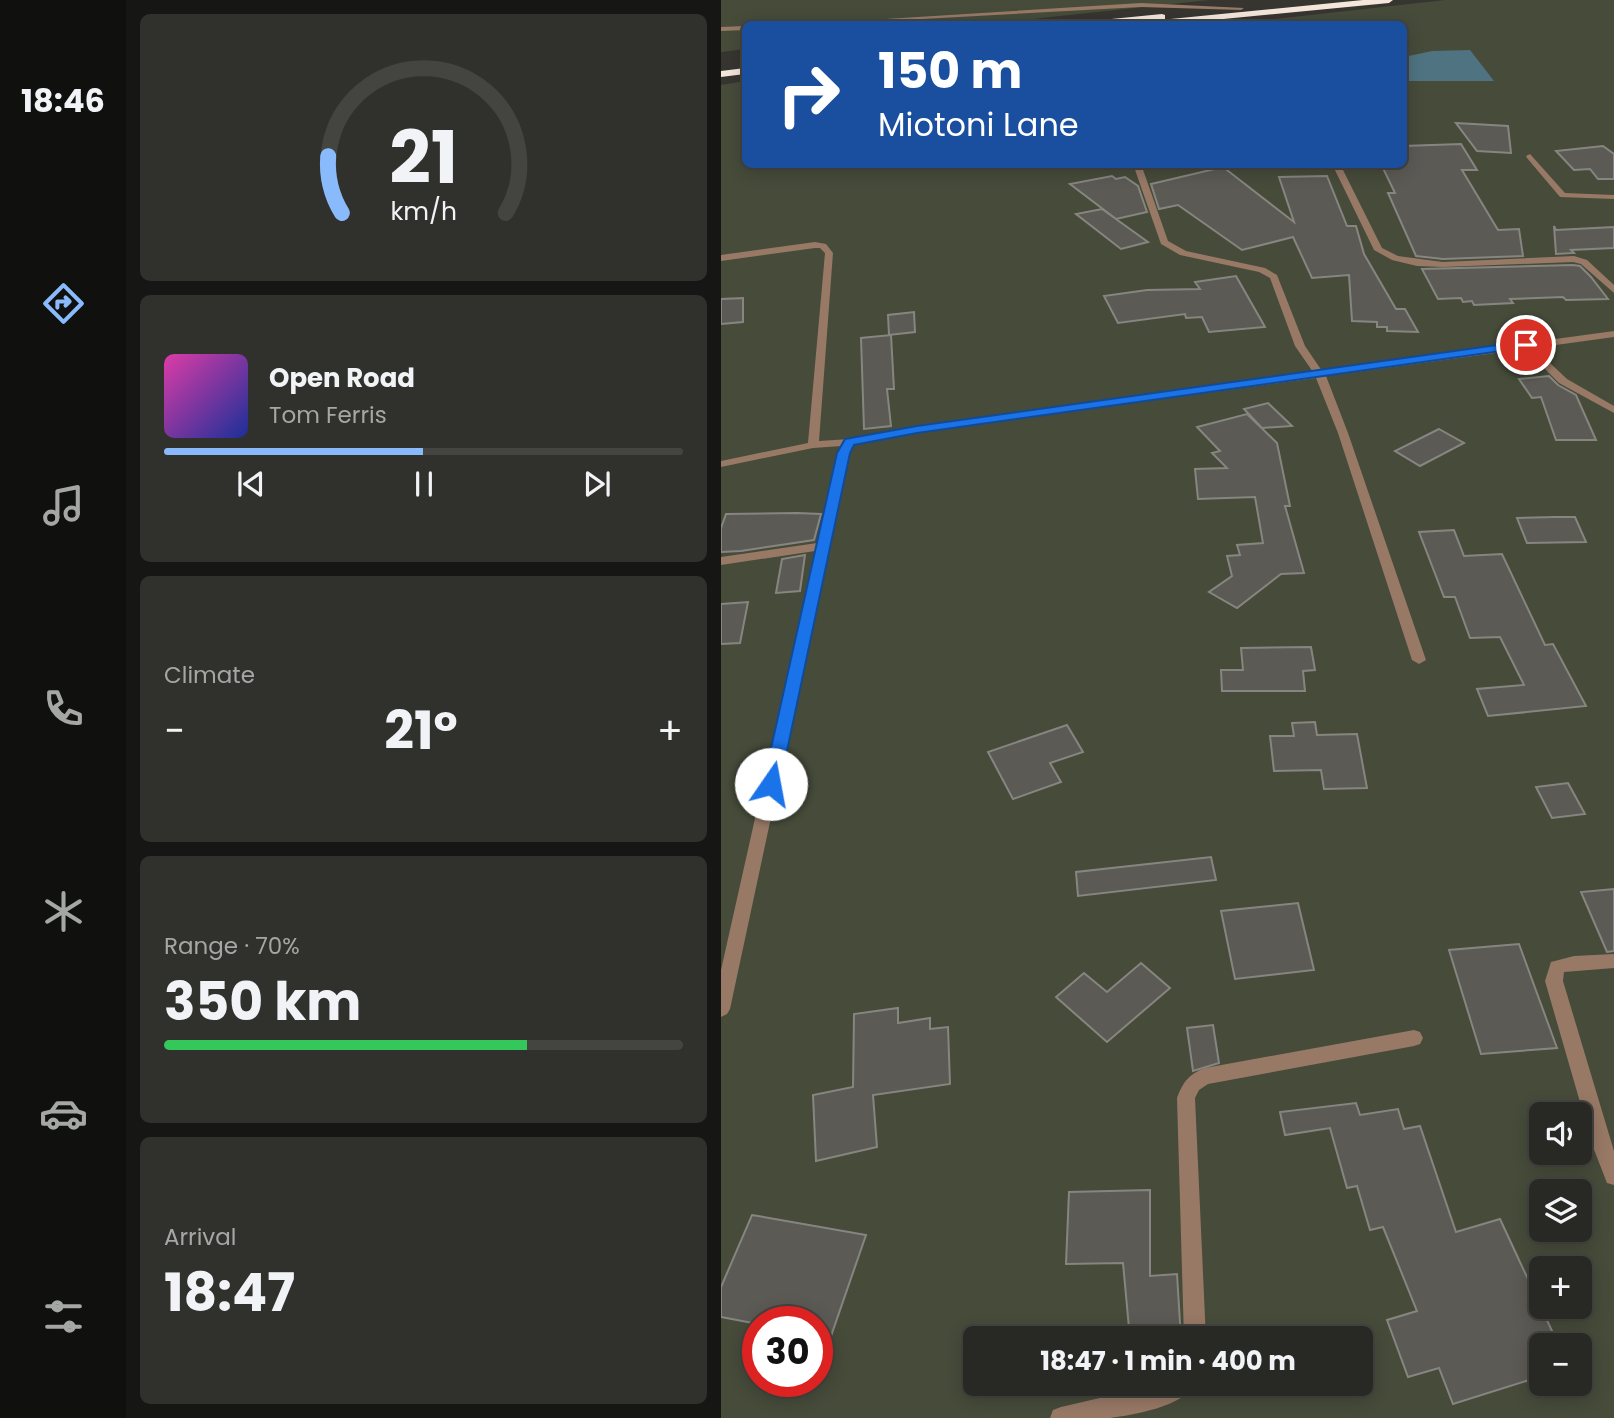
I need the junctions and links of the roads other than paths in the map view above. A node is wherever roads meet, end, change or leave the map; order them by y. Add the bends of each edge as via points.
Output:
1 (1327, 0) edge
2 (1389, 0) edge
3 (1241, 8) junction
4 (860, 21) edge
5 (1119, 21) edge
6 (1180, 21) edge
7 (742, 28) edge
8 (721, 29) edge
9 (742, 65) edge
10 (721, 68) edge
11 (742, 71) edge
12 (721, 74) edge
13 (1529, 156) dead end
14 (1138, 168) edge
15 (1338, 168) edge
16 (1614, 197) edge
17 (721, 258) edge
18 (1614, 290) edge
19 (1614, 334) edge
20 (1526, 345) junction
21 (1319, 375) junction
22 (1614, 410) edge
23 (850, 442) junction
24 (813, 445) junction
25 (721, 464) edge
26 (824, 546) junction
27 (721, 561) edge
28 (1419, 660) dead end
29 (1614, 961) edge
30 (726, 969) edge
31 (721, 1009) edge
32 (1414, 1038) dead end
33 (1614, 1176) edge
34 (1195, 1326) edge
35 (1157, 1396) edge
36 (1062, 1418) edge

1 - 3 highway
2 - 6 highway
3 - 4 street via 1140,5
3 - 5 highway
7 - 8 street
9 - 10 highway
11 - 12 highway
13 - 16 street via 1563,195
14 - 21 street via 1164,242 1183,253 1271,275 1302,352
15 - 18 street via 1378,250 1390,257 1422,264 1574,259 1584,262
17 - 24 street via 815,245 829,253
19 - 20 street
20 - 21 street
20 - 22 street via 1563,381
21 - 23 street
21 - 28 street
23 - 24 street
23 - 26 street via 843,453
24 - 25 street
26 - 27 street
26 - 30 street
29 - 33 street via 1557,967 1554,981
30 - 31 street
32 - 34 street via 1205,1076 1189,1088
35 - 36 street

